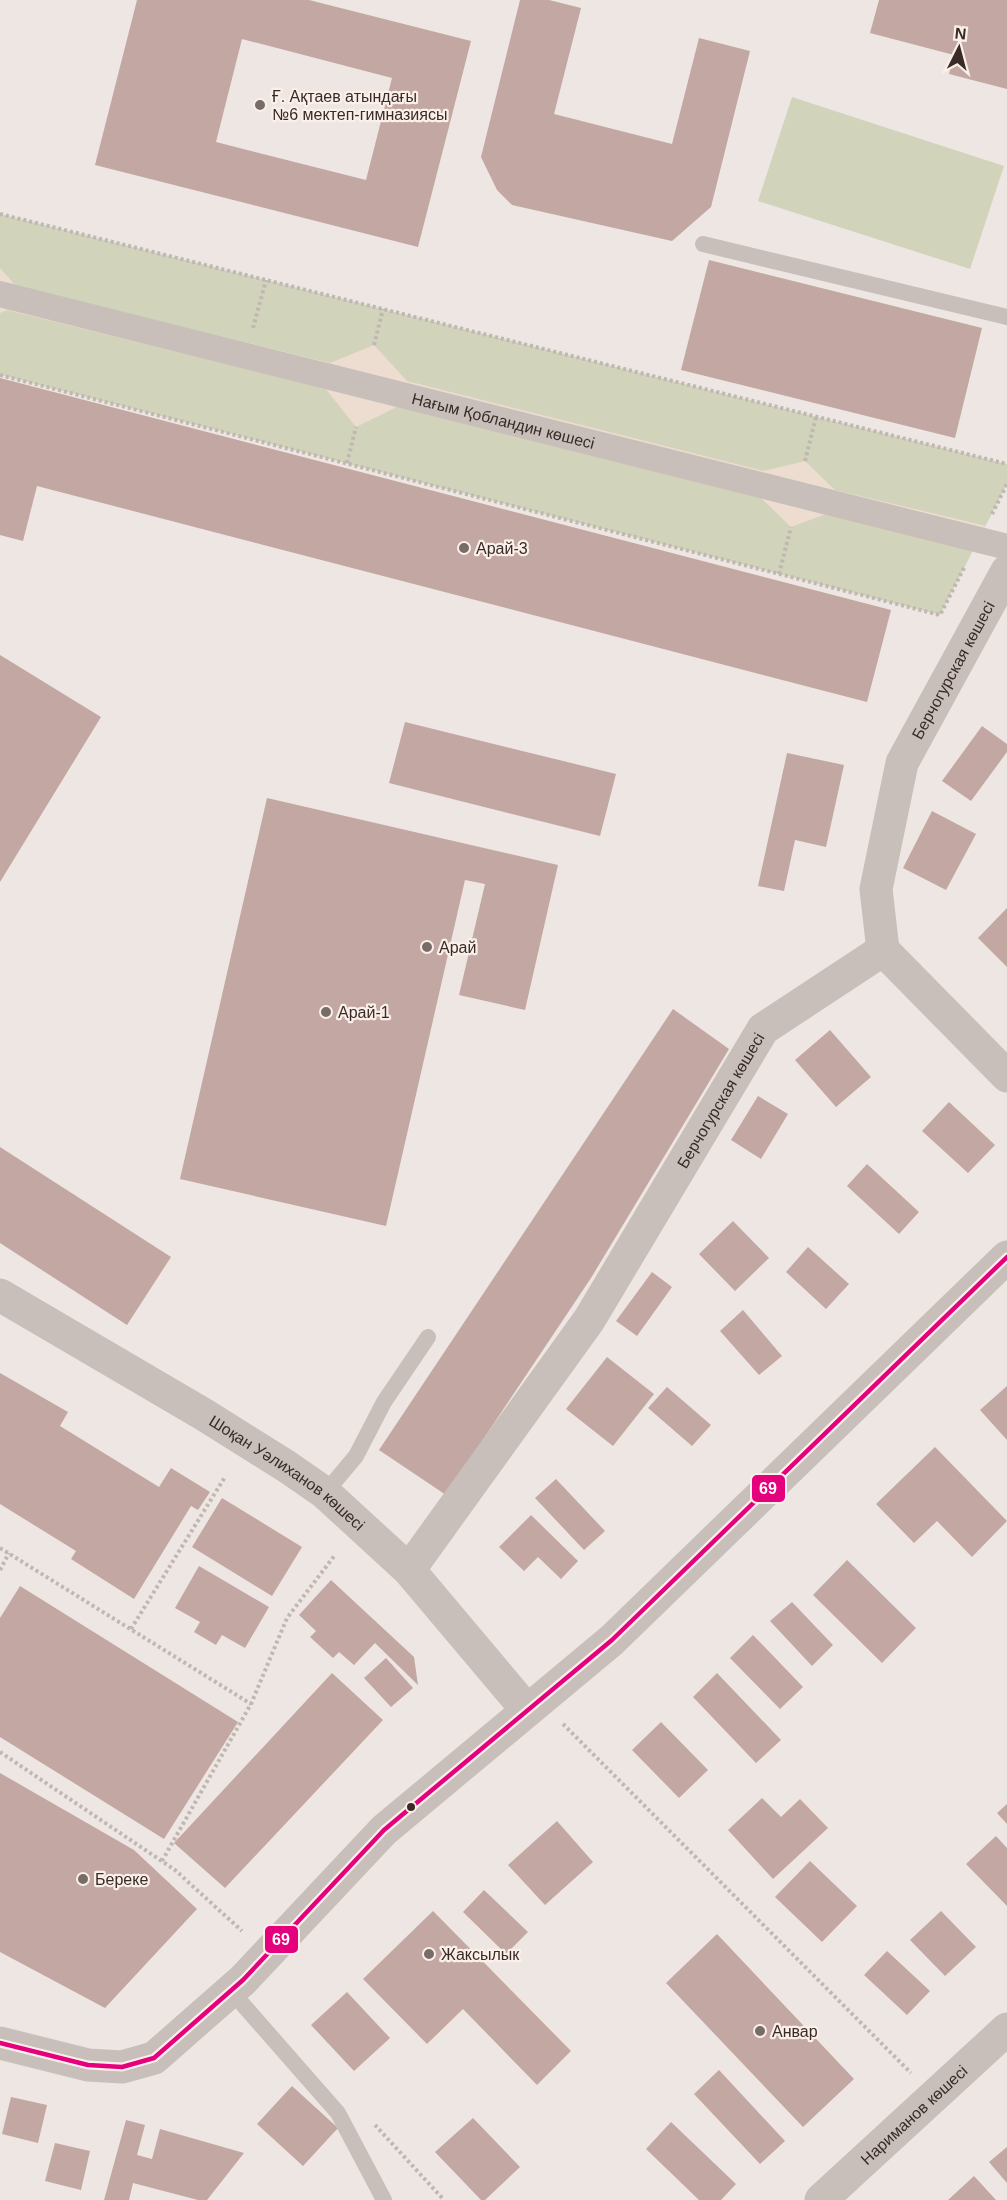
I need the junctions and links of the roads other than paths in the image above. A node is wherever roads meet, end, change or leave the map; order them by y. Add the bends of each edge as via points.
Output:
1 (703, 244) dead end
2 (0, 294) edge
3 (1007, 317) edge
4 (1007, 547) edge
5 (1007, 571) edge
6 (884, 950) junction
7 (1007, 1076) edge
8 (1007, 1257) edge
9 (0, 1295) edge
10 (428, 1337) dead end
11 (325, 1493) junction
12 (409, 1570) junction
13 (532, 1705) junction
14 (231, 1990) junction
15 (1007, 2029) edge
16 (0, 2043) edge
17 (384, 2200) edge
18 (820, 2200) edge

1 - 3 lane
2 - 4 street, Нағым Қобландин көшесі
5 - 6 street, Берчогурская көшесі via 902,763 876,889
6 - 7 street
6 - 12 street, Берчогурская көшесі via 763,1029 590,1320
8 - 13 street via 612,1640
9 - 11 street, Шоқан Уәлиханов көшесі via 203,1414
10 - 11 lane via 384,1402 356,1456
11 - 12 street, Шоқан Уәлиханов көшесі
12 - 13 street, Шоқан Уәлиханов көшесі
13 - 14 street via 384,1830
14 - 16 street via 154,2058 122,2067 88,2065
14 - 17 lane via 338,2113
15 - 18 street, Нариманов көшесі

